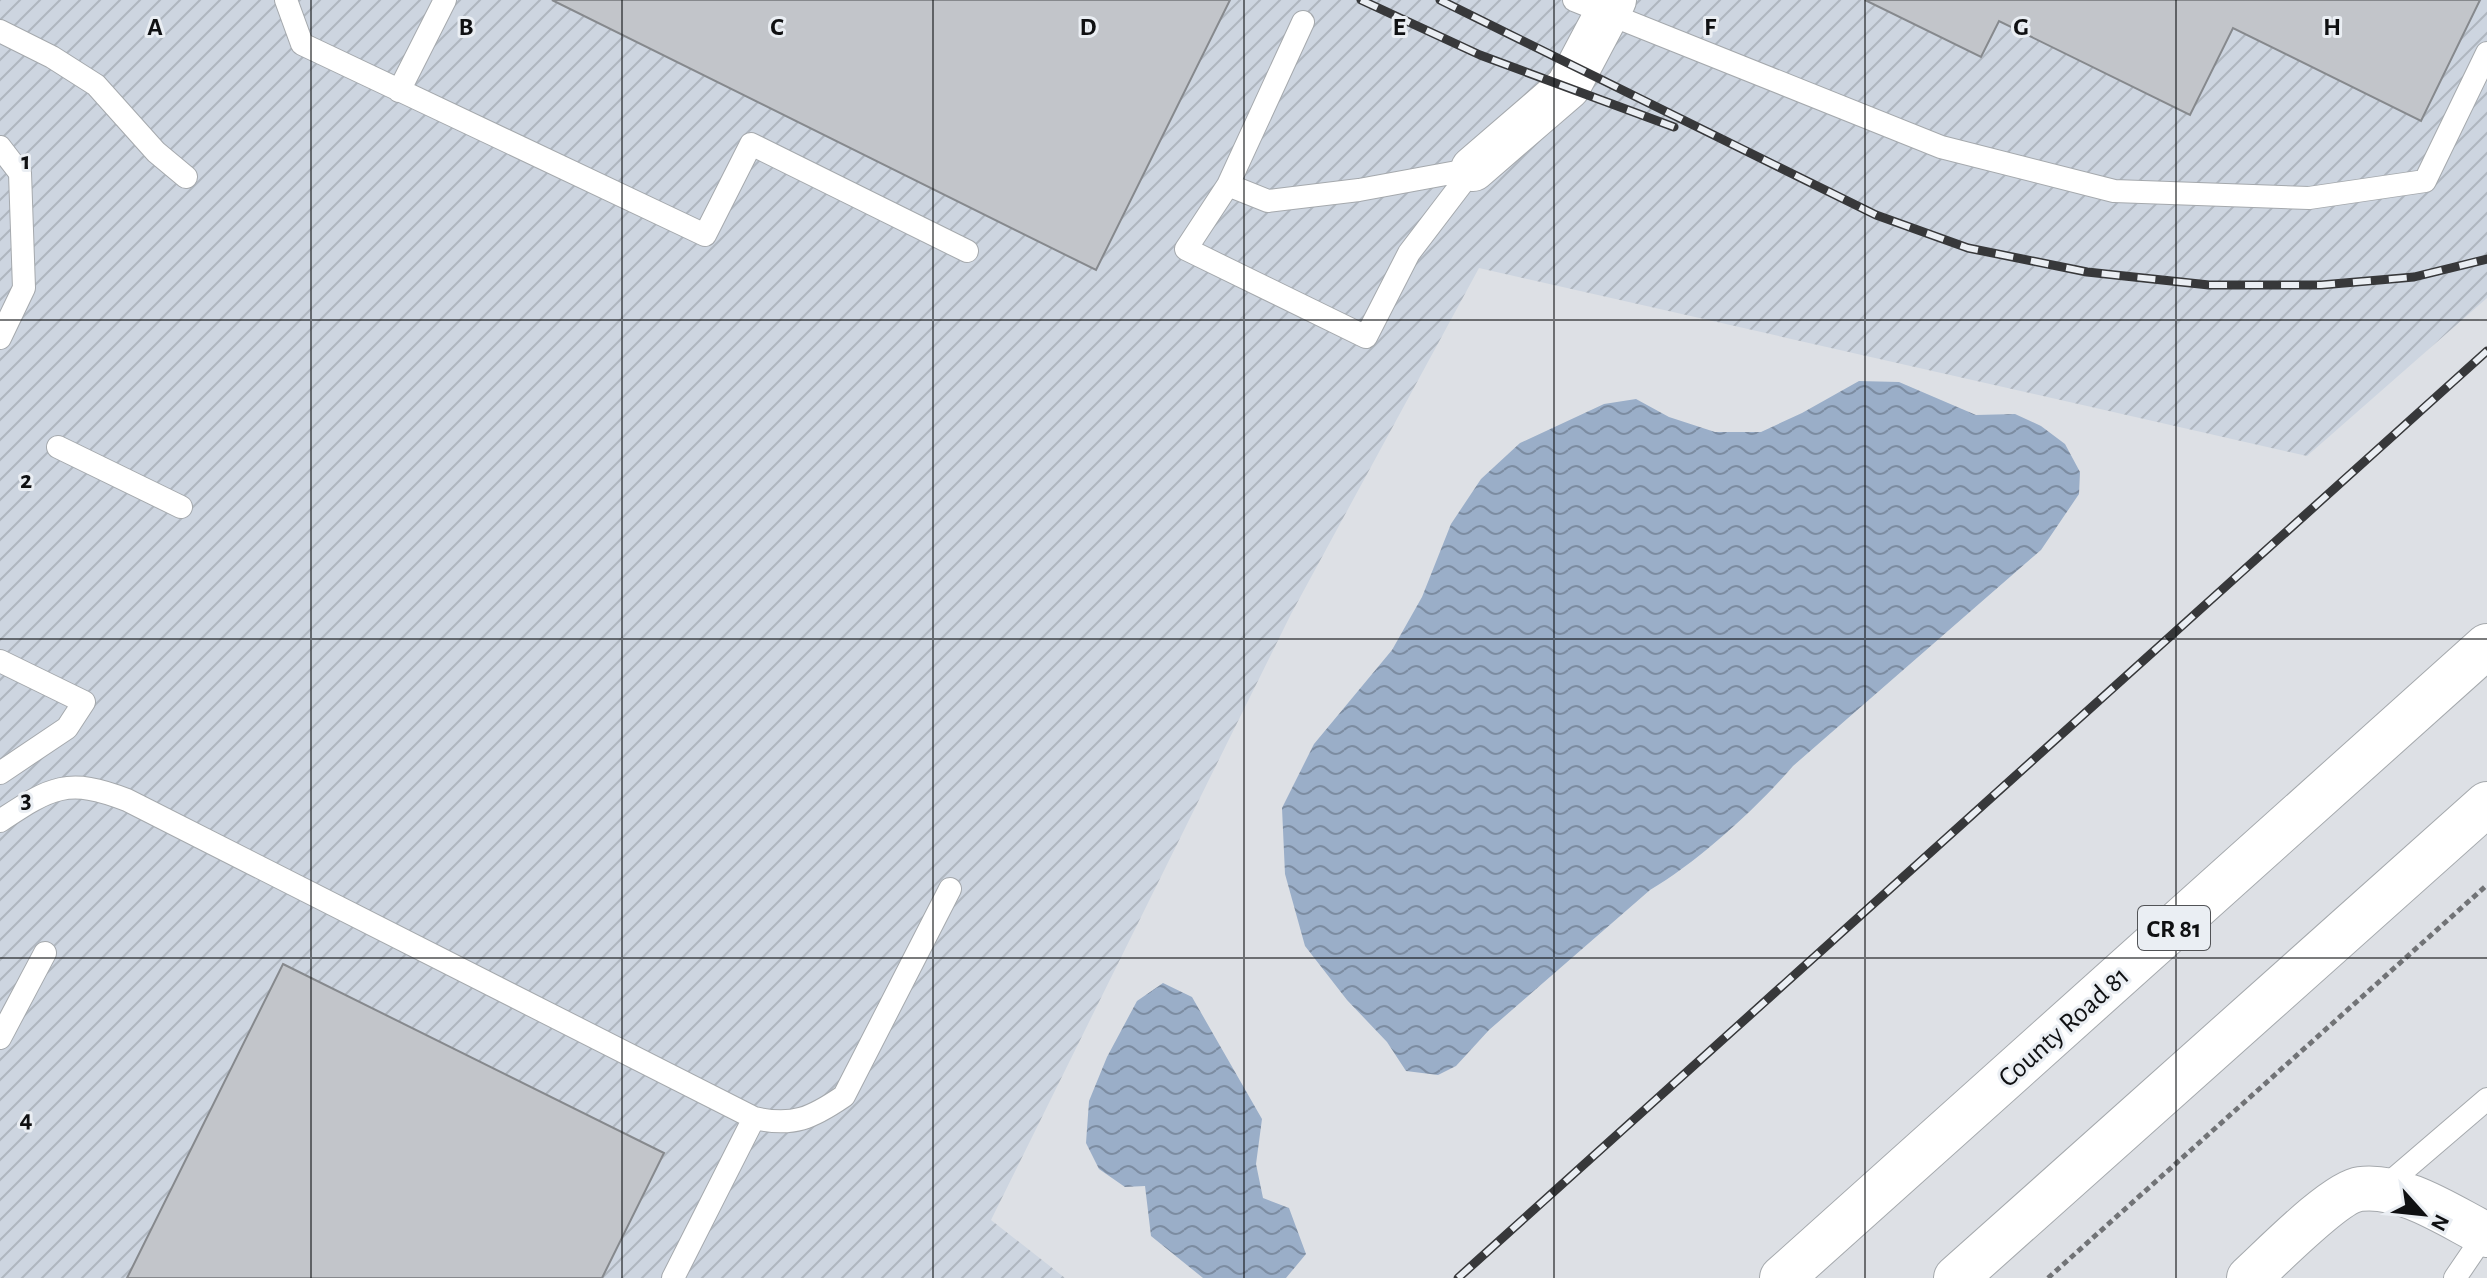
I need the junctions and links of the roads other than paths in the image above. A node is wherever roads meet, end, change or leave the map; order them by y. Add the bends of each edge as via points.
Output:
1 (286, 0) edge
2 (445, 0) edge
3 (1598, 5) edge
4 (1303, 22) dead end
5 (0, 31) edge
6 (2487, 53) edge
7 (399, 91) junction
8 (0, 147) edge
9 (1473, 169) junction
10 (186, 177) dead end
11 (1228, 185) junction
12 (967, 251) dead end
13 (0, 338) edge
14 (58, 447) dead end
15 (181, 507) dead end
16 (2487, 621) edge
17 (2487, 646) edge
18 (0, 661) edge
19 (2388, 736) junction
20 (0, 773) edge
21 (2487, 804) edge
22 (0, 821) edge
23 (950, 889) dead end
24 (45, 953) dead end
25 (0, 1038) edge
26 (2487, 1099) edge
27 (754, 1118) junction
28 (2381, 1190) junction
29 (2486, 1234) edge
30 (673, 1278) edge
31 (1782, 1278) edge
32 (1956, 1278) edge
33 (2249, 1278) edge
34 (2455, 1278) edge

1 - 7 lane via 302,44
2 - 7 lane
3 - 6 lane via 1941,147 2114,191 2309,198 2425,181
3 - 9 main road via 1568,87
4 - 11 lane
5 - 10 lane via 96,85
7 - 12 lane via 705,235 751,144
8 - 13 lane via 20,173 24,288
9 - 11 lane via 1268,201
9 - 11 lane via 1409,253 1366,337 1186,249
14 - 15 lane
16 - 19 main road
17 - 19 main road, County Road 81 / CR 81
18 - 20 lane via 84,702 67,728
19 - 31 main road, County Road 81 / CR 81
21 - 32 main road
22 - 27 lane via 33,799 77,786 127,800
23 - 27 lane via 844,1096 817,1114 777,1123
24 - 25 lane
26 - 28 lane
27 - 30 lane
28 - 29 main road via 2410,1197
28 - 33 main road via 2356,1189 2327,1207
29 - 34 lane

